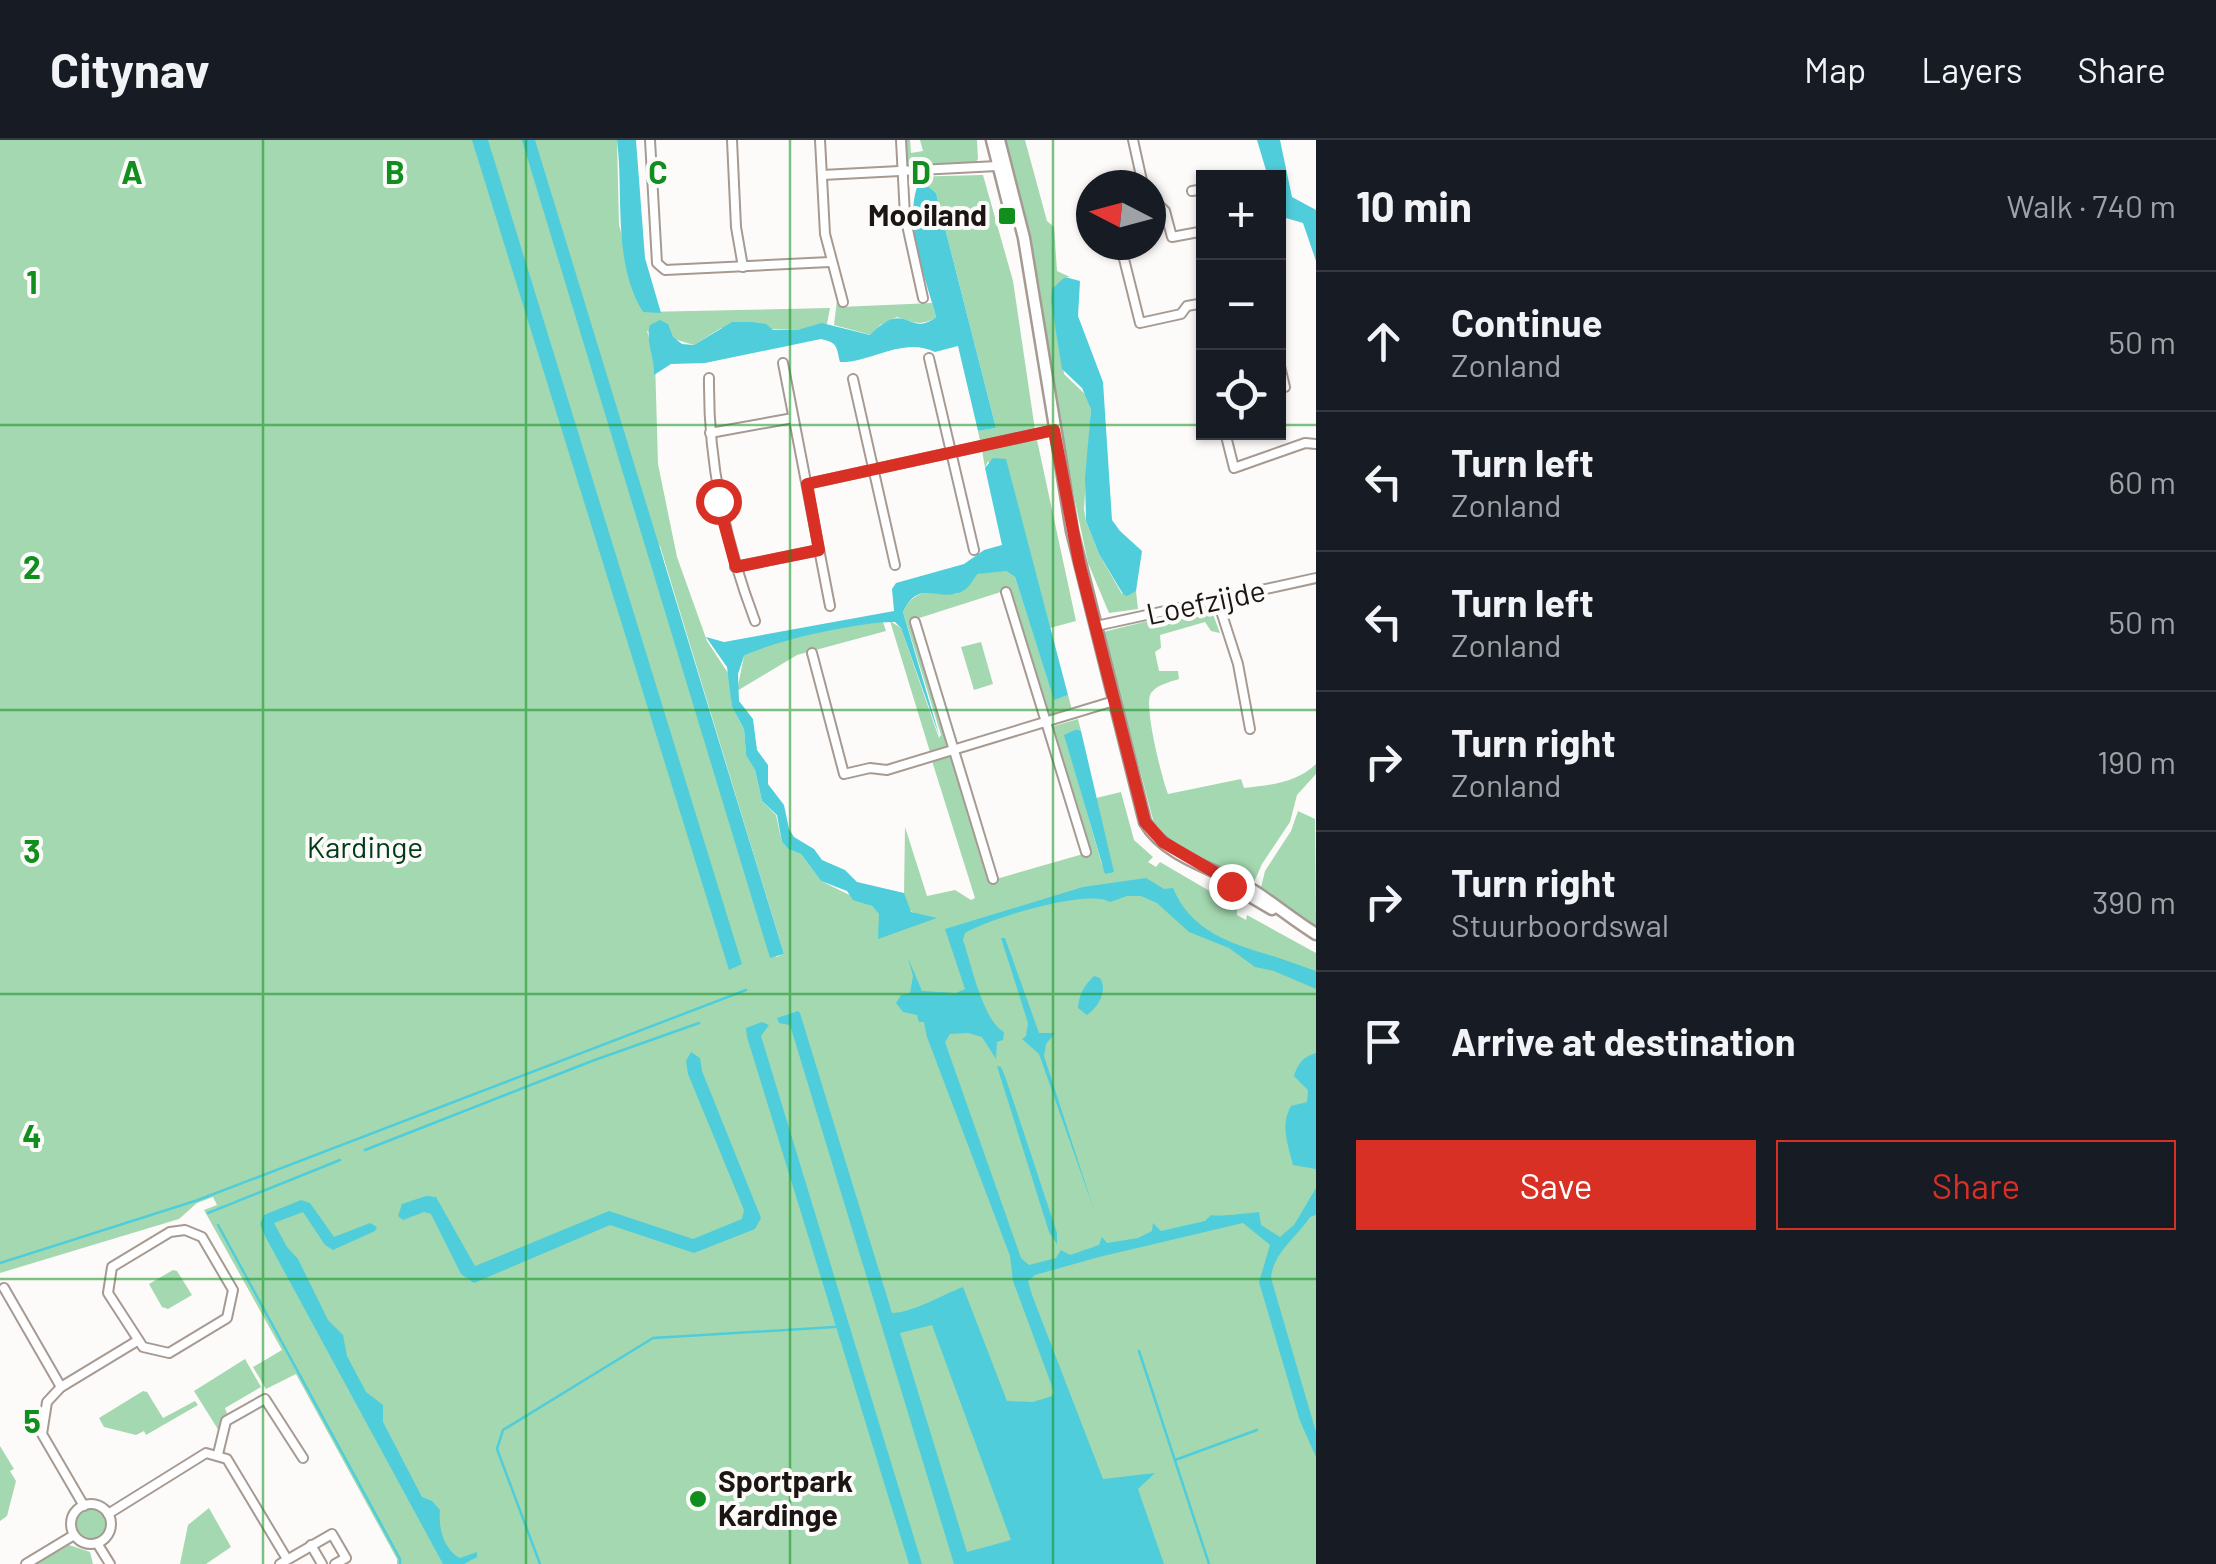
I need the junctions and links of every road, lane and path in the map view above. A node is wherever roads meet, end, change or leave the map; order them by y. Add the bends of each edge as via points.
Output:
1 (650, 140) edge
2 (732, 140) edge
3 (820, 140) edge
4 (900, 140) edge
5 (992, 140) edge
6 (1000, 140) edge
7 (1133, 140) edge
8 (1001, 165) junction
9 (1140, 170) edge
10 (902, 171) junction
11 (822, 175) junction
12 (1196, 190) edge
13 (1192, 191) dead end
14 (1166, 215) edge
15 (1196, 232) edge
16 (1124, 260) edge
17 (830, 262) junction
18 (743, 267) junction
19 (923, 298) dead end
20 (843, 302) dead end
21 (1196, 304) edge
22 (929, 358) dead end
23 (783, 363) dead end
24 (708, 378) dead end
25 (853, 379) dead end
26 (793, 418) junction
27 (1054, 430) junction
28 (710, 433) junction
29 (1227, 440) edge
30 (1316, 444) edge
31 (952, 453) junction
32 (874, 472) junction
33 (807, 484) junction
34 (819, 550) junction
35 (974, 550) dead end
36 (895, 564) dead end
37 (736, 567) junction
38 (1316, 578) edge
39 (1006, 592) dead end
40 (1218, 602) junction
41 (830, 606) dead end
42 (755, 621) dead end
43 (915, 622) dead end
44 (1096, 626) junction
45 (812, 654) dead end
46 (1114, 701) junction
47 (1046, 722) junction
48 (1250, 729) dead end
49 (954, 750) junction
50 (1086, 852) dead end
51 (993, 879) dead end
52 (1316, 934) edge
53 (4, 1288) dead end
54 (137, 1341) junction
55 (61, 1387) junction
56 (218, 1454) junction
57 (303, 1458) dead end
58 (84, 1506) junction
59 (108, 1514) junction
60 (74, 1535) junction
61 (98, 1543) junction
62 (311, 1545) junction
63 (284, 1562) edge
64 (26, 1564) edge
65 (110, 1564) edge
66 (322, 1564) edge
67 (335, 1564) edge

1 - 18 street via 656,263 665,270
2 - 18 street
3 - 11 street
4 - 10 street
5 - 8 street
6 - 8 street
7 - 9 street
8 - 10 street
8 - 27 street via 1024,250
10 - 11 street
10 - 19 street via 908,238
11 - 17 street
12 - 13 street
14 - 15 street via 1172,237
16 - 21 street via 1140,323
17 - 18 street
17 - 20 street
22 - 31 street
23 - 26 street
24 - 28 street
25 - 32 street
26 - 28 street
26 - 33 street
27 - 31 street
27 - 44 street
28 - 37 street via 718,501
29 - 30 street via 1234,468
31 - 32 street
31 - 35 street
32 - 33 street
32 - 36 street
33 - 34 street
34 - 37 street
34 - 41 street
37 - 42 street
38 - 40 street, Loefzijde
39 - 47 street
40 - 44 street, Loefzijde
40 - 48 street
43 - 49 street
44 - 46 street
45 - 49 street via 844,774 887,770
46 - 47 street
46 - 52 street via 1148,828
47 - 49 street
47 - 50 street
49 - 51 street
53 - 55 street
54 - 54 street via 169,1354 227,1318 233,1290 202,1237 170,1232 112,1267 108,1292
54 - 55 street
55 - 58 street via 49,1396 42,1434
56 - 57 street via 226,1421 266,1399
56 - 59 street via 206,1454
56 - 63 street via 227,1459
58 - 59 street
58 - 60 street via 72,1518
59 - 61 street via 110,1529
60 - 61 street
60 - 64 street
61 - 65 street
62 - 63 street
62 - 66 street
62 - 67 street via 332,1534 346,1558

